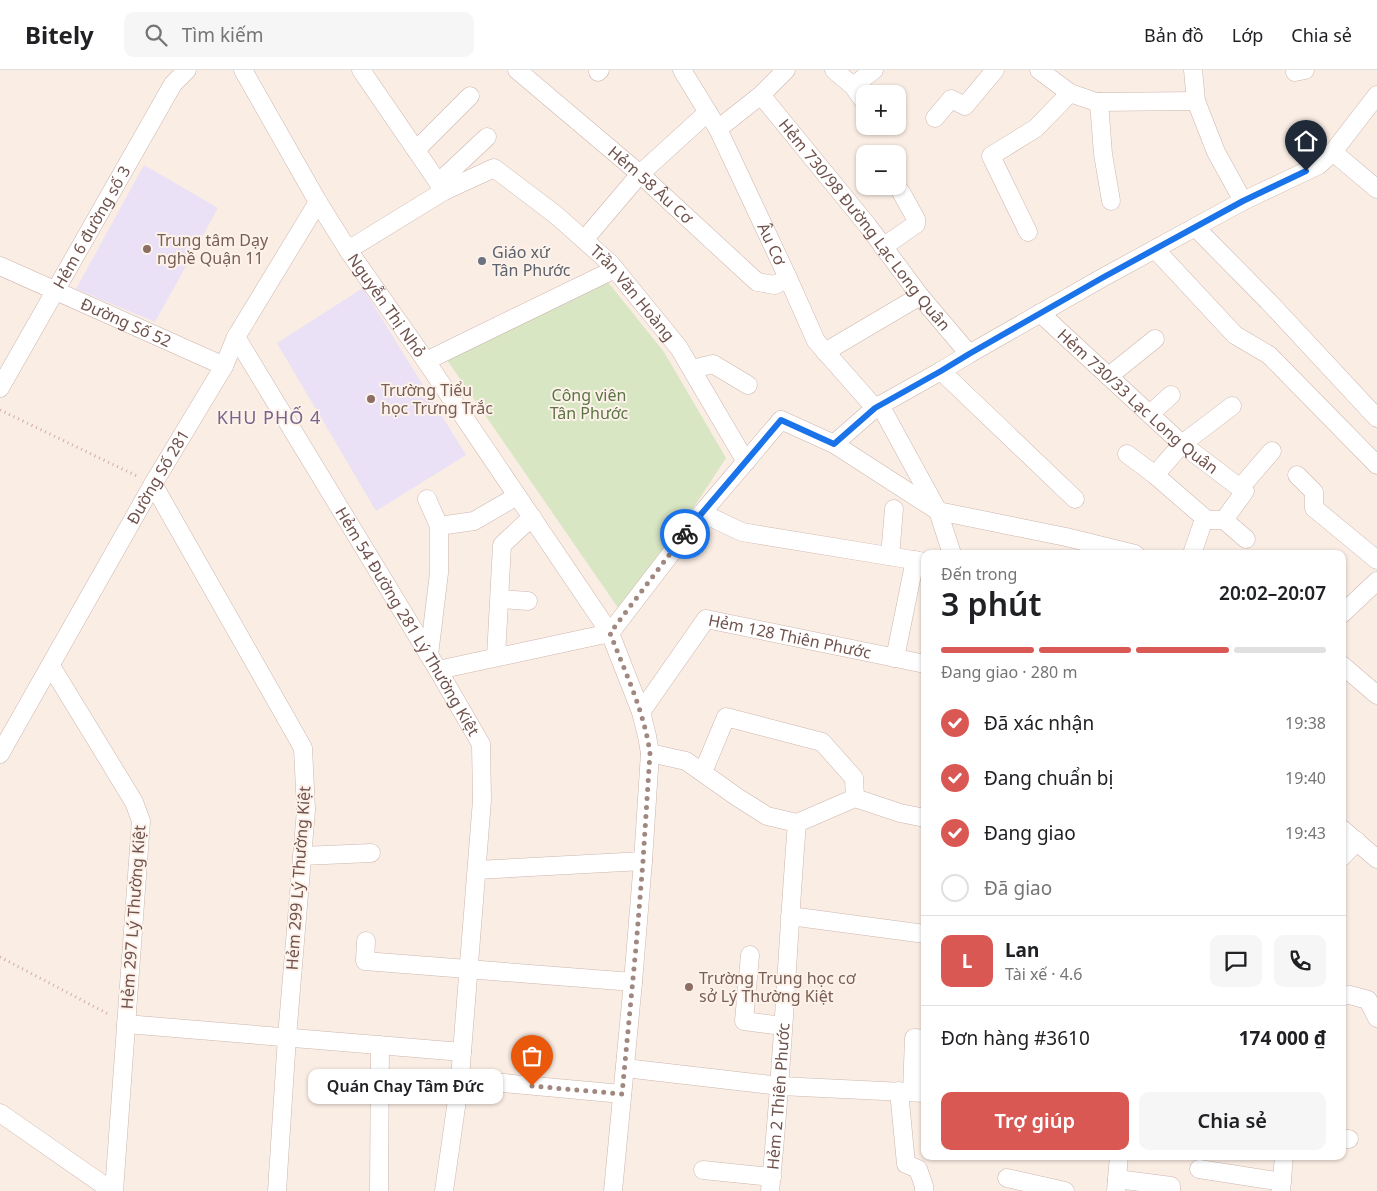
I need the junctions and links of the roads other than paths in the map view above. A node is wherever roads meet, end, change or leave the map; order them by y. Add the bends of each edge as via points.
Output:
1 (187, 70) edge
2 (243, 70) edge
3 (361, 70) edge
4 (517, 70) edge
5 (682, 70) edge
6 (786, 70) edge
7 (834, 70) edge
8 (874, 70) edge
9 (995, 70) edge
10 (1040, 70) edge
11 (1193, 70) edge
12 (853, 86) junction
13 (856, 90) edge
14 (1070, 93) junction
15 (1377, 95) edge
16 (470, 96) dead end
17 (761, 96) junction
18 (1196, 101) junction
19 (1099, 102) junction
20 (708, 112) junction
21 (935, 118) dead end
22 (718, 129) junction
23 (487, 137) dead end
24 (416, 150) junction
25 (1333, 152) junction
26 (640, 174) junction
27 (441, 187) junction
28 (1377, 189) edge
29 (903, 195) edge
30 (1111, 201) dead end
31 (1243, 201) junction
32 (318, 202) junction
33 (1195, 227) junction
34 (1028, 232) dead end
35 (584, 240) junction
36 (884, 247) junction
37 (1155, 249) junction
38 (348, 250) junction
39 (0, 266) edge
40 (615, 269) junction
41 (788, 278) junction
42 (55, 290) junction
43 (920, 296) junction
44 (1040, 313) junction
45 (236, 337) junction
46 (1155, 339) dead end
47 (825, 352) junction
48 (969, 354) junction
49 (426, 361) junction
50 (224, 366) junction
51 (692, 369) junction
52 (941, 371) junction
53 (1109, 376) junction
54 (748, 385) dead end
55 (0, 388) edge
56 (1170, 395) dead end
57 (877, 406) junction
58 (1232, 406) dead end
59 (1150, 414) junction
60 (1377, 418) edge
61 (834, 444) junction
62 (1182, 444) junction
63 (1272, 450) dead end
64 (1127, 454) dead end
65 (746, 462) junction
66 (1377, 465) edge
67 (1155, 475) junction
68 (1297, 475) dead end
69 (153, 484) junction
70 (1240, 488) junction
71 (517, 496) junction
72 (427, 499) dead end
73 (1075, 499) dead end
74 (894, 509) dead end
75 (938, 511) junction
76 (702, 513) junction
77 (532, 517) junction
78 (1216, 520) junction
79 (439, 526) junction
80 (1246, 539) dead end
81 (951, 550) edge
82 (1119, 550) edge
83 (1193, 550) edge
84 (890, 556) junction
85 (1377, 560) edge
86 (920, 561) edge
87 (1377, 581) edge
88 (500, 599) junction
89 (528, 601) dead end
90 (1346, 610) edge
91 (610, 633) junction
92 (429, 655) junction
93 (496, 657) junction
94 (895, 658) junction
95 (921, 663) edge
96 (51, 666) junction
97 (1346, 669) edge
98 (438, 670) junction
99 (1377, 696) edge
100 (641, 712) junction
101 (650, 753) junction
102 (0, 754) edge
103 (704, 772) junction
104 (855, 798) junction
105 (921, 817) edge
106 (797, 823) junction
107 (1346, 832) edge
108 (1357, 841) junction
109 (371, 852) dead end
110 (1346, 852) edge
111 (302, 856) junction
112 (1377, 859) edge
113 (643, 861) junction
114 (477, 870) junction
115 (790, 916) junction
116 (921, 933) edge
117 (366, 941) dead end
118 (750, 955) dead end
119 (469, 969) junction
120 (634, 982) junction
121 (1346, 996) edge
122 (1377, 1018) edge
123 (126, 1024) junction
124 (784, 1026) junction
125 (287, 1037) junction
126 (921, 1038) edge
127 (380, 1045) junction
128 (462, 1052) junction
129 (625, 1068) junction
130 (460, 1079) junction
131 (780, 1086) junction
132 (912, 1092) edge
133 (622, 1094) junction
134 (0, 1113) edge
135 (1119, 1160) edge
136 (1284, 1160) edge
137 (1199, 1169) dead end
138 (703, 1170) dead end
139 (1007, 1178) dead end
140 (771, 1184) edge
141 (1253, 1184) edge
142 (1117, 1185) edge
143 (1281, 1187) edge
144 (113, 1191) edge
145 (277, 1191) edge
146 (379, 1191) edge
147 (444, 1191) edge
148 (613, 1191) edge
149 (924, 1191) edge
150 (1066, 1191) edge
151 (1171, 1191) edge

1 - 42 street, Hẻm 6 đường số 3 via 173,84
2 - 32 street, Nguyễn Thị Nhỏ
3 - 24 street
4 - 26 street, Hẻm 58 Âu Cơ
5 - 20 street, Âu Cơ
6 - 17 street
7 - 12 street
8 - 12 street
9 - 21 street via 965,106 951,100
10 - 14 street
11 - 18 street
12 - 13 street
14 - 19 street
14 - 34 street via 1036,128 992,156
15 - 25 street
16 - 24 street
17 - 22 street
17 - 36 street, Hẻm 730/98 Đường Lạc Long Quân
18 - 19 street
18 - 31 street via 1216,152
19 - 30 street
20 - 22 street, Âu Cơ
20 - 26 street
22 - 41 street, Âu Cơ
23 - 27 street
24 - 27 street
25 - 28 street
25 - 31 street via 1319,165
26 - 35 street
26 - 41 street, Hẻm 58 Âu Cơ via 757,282 776,285
27 - 35 street, Trần Văn Hoàng via 494,168
27 - 38 street, Trần Văn Hoàng
29 - 36 street via 916,224
31 - 33 street
32 - 38 street, Nguyễn Thị Nhỏ
32 - 45 street, Đường Số 281
33 - 37 street
33 - 60 street
35 - 40 street, Trần Văn Hoàng
36 - 43 street, Hẻm 730/98 Đường Lạc Long Quân
37 - 44 street
37 - 66 street via 1235,335 1269,355
38 - 49 street, Nguyễn Thị Nhỏ
39 - 42 street, Đường Số 52
40 - 49 street
40 - 51 street, Trần Văn Hoàng via 680,348
41 - 47 street, Âu Cơ via 816,341
42 - 50 street, Đường Số 52
42 - 55 street, Hẻm 6 đường số 3
43 - 47 street
43 - 48 street, Hẻm 730/98 Đường Lạc Long Quân
44 - 48 street
44 - 53 street, Hẻm 730/33 Lạc Long Quân
45 - 50 street, Đường Số 281
45 - 92 street, Hẻm 54 Đường 281 Lý Thường Kiệt
46 - 53 street
47 - 57 street, Âu Cơ
48 - 52 street
49 - 71 street, Nguyễn Thị Nhỏ
50 - 69 street, Đường Số 281
51 - 54 street via 713,364
51 - 65 street, Trần Văn Hoàng
52 - 57 street
52 - 73 street
53 - 59 street, Hẻm 730/33 Lạc Long Quân
56 - 59 street
57 - 61 street
57 - 75 street, Âu Cơ
58 - 62 street
59 - 62 street, Hẻm 730/33 Lạc Long Quân
61 - 65 street via 781,420
61 - 75 street
62 - 67 street
62 - 70 street, Hẻm 730/33 Lạc Long Quân
63 - 70 street
64 - 67 street
65 - 76 street
67 - 78 street
68 - 85 street via 1314,492 1314,508
69 - 96 street, Đường Số 281
69 - 111 street, Hẻm 299 Lý Thường Kiệt via 303,748 306,810
70 - 78 street via 1245,492
71 - 77 street, Nguyễn Thị Nhỏ
71 - 79 street via 474,521
72 - 79 street
74 - 84 street
75 - 81 street
75 - 82 street
76 - 84 street via 742,532
76 - 91 street
77 - 88 street via 502,545
77 - 91 street, Nguyễn Thị Nhỏ
78 - 80 street
78 - 83 street via 1202,525
79 - 92 street via 439,574
84 - 86 street
86 - 94 street
87 - 90 street
88 - 89 street
88 - 93 street
91 - 93 street
91 - 100 street, Nguyễn Thị Nhỏ
92 - 98 street, Hẻm 54 Đường 281 Lý Thường Kiệt
93 - 98 street
94 - 95 street, Hẻm 128 Thiên Phước
94 - 100 street, Hẻm 128 Thiên Phước via 706,619
96 - 102 street, Đường Số 281
96 - 123 street, Hẻm 297 Lý Thường Kiệt via 134,802 141,821
97 - 99 street
98 - 114 street, Hẻm 54 Đường 281 Lý Thường Kiệt via 481,744 482,800
100 - 101 street, Nguyễn Thị Nhỏ
101 - 103 street via 686,760
101 - 113 street, Nguyễn Thị Nhỏ
103 - 104 street via 726,717 822,742 854,778
103 - 106 street via 767,816
104 - 105 street
104 - 106 street
106 - 115 street, Hẻm 2 Thiên Phước
107 - 108 street
108 - 110 street
108 - 112 street
109 - 111 street
111 - 125 street, Hẻm 299 Lý Thường Kiệt
113 - 114 street
113 - 120 street, Nguyễn Thị Nhỏ
114 - 119 street, Hẻm 54 Đường 281 Lý Thường Kiệt
115 - 116 street
115 - 124 street, Hẻm 2 Thiên Phước
117 - 119 street via 365,961
118 - 124 street via 744,1021
119 - 120 street
119 - 128 street, Hẻm 54 Đường 281 Lý Thường Kiệt
120 - 129 street, Nguyễn Thị Nhỏ
121 - 122 street via 1368,1000
123 - 125 street
123 - 144 street, Hẻm 297 Lý Thường Kiệt
124 - 131 street, Hẻm 2 Thiên Phước
125 - 127 street
125 - 145 street, Hẻm 299 Lý Thường Kiệt
126 - 132 street via 914,1038
127 - 128 street
127 - 146 street
128 - 130 street, Hẻm 54 Đường 281 Lý Thường Kiệt
129 - 131 street
129 - 133 street, Nguyễn Thị Nhỏ
130 - 133 street
130 - 147 street, Hẻm 54 Đường 281 Lý Thường Kiệt
131 - 132 street
131 - 140 street, Hẻm 2 Thiên Phước
132 - 149 street via 906,1164 918,1169
133 - 148 street, Nguyễn Thị Nhỏ
134 - 144 street
135 - 142 street
136 - 143 street
137 - 141 street
138 - 140 street
139 - 150 street
141 - 143 street
142 - 151 street via 1171,1186

